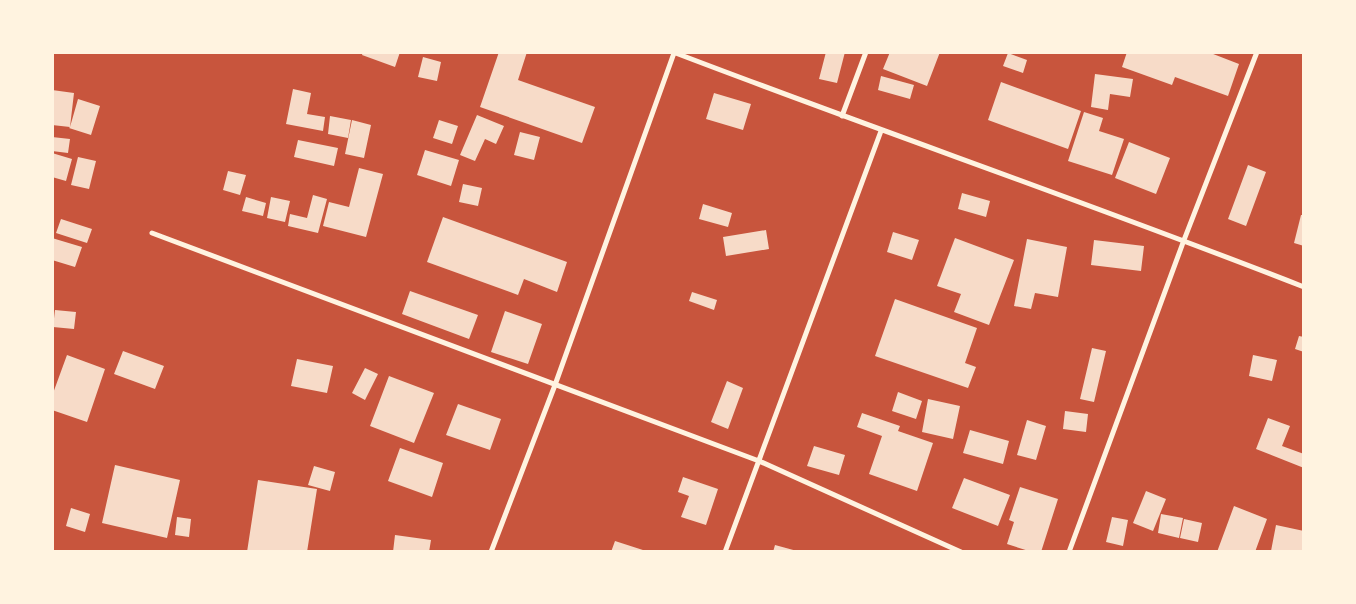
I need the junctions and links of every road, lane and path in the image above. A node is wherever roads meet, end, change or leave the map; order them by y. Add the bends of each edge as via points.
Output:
1 (694, 52) edge
2 (866, 52) edge
3 (1256, 52) edge
4 (673, 53) edge
5 (691, 60) junction
6 (842, 116) junction
7 (881, 131) junction
8 (152, 234) dead end
9 (1184, 240) junction
10 (1304, 287) edge
11 (555, 385) junction
12 (759, 461) junction
13 (491, 552) edge
14 (725, 552) edge
15 (961, 552) edge
16 (1069, 552) edge

1 - 5 street
2 - 6 street
3 - 9 street
4 - 5 street
4 - 11 street
5 - 6 street
6 - 7 street
7 - 9 street
7 - 12 street
8 - 11 street
9 - 10 street
9 - 16 street
11 - 12 street
11 - 13 street
12 - 14 street
12 - 15 street

